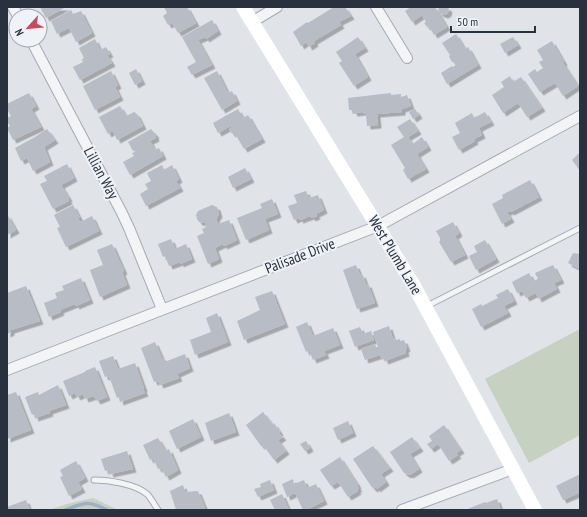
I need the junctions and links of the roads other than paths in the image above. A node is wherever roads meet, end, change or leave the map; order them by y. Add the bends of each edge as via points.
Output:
1 (243, 7) edge
2 (276, 7) edge
3 (376, 7) edge
4 (252, 22) junction
5 (35, 48) edge
6 (407, 58) dead end
7 (580, 116) edge
8 (378, 226) junction
9 (580, 228) edge
10 (426, 306) junction
11 (162, 309) junction
12 (7, 370) edge
13 (513, 469) junction
14 (94, 480) dead end
15 (158, 510) edge
16 (402, 510) edge
17 (535, 510) edge

1 - 4 main road, West Plumb Lane
2 - 4 street
3 - 6 street
4 - 8 main road, West Plumb Lane
5 - 11 street, Lillian Way via 122,213
7 - 8 street, Palisade Drive
8 - 10 main road, West Plumb Lane
8 - 11 street, Palisade Drive
9 - 10 lane
10 - 13 main road, West Plumb Lane
11 - 12 street, Palisade Drive
13 - 16 street
13 - 17 main road, West Plumb Lane
14 - 15 lane via 107,480 139,489 146,493

